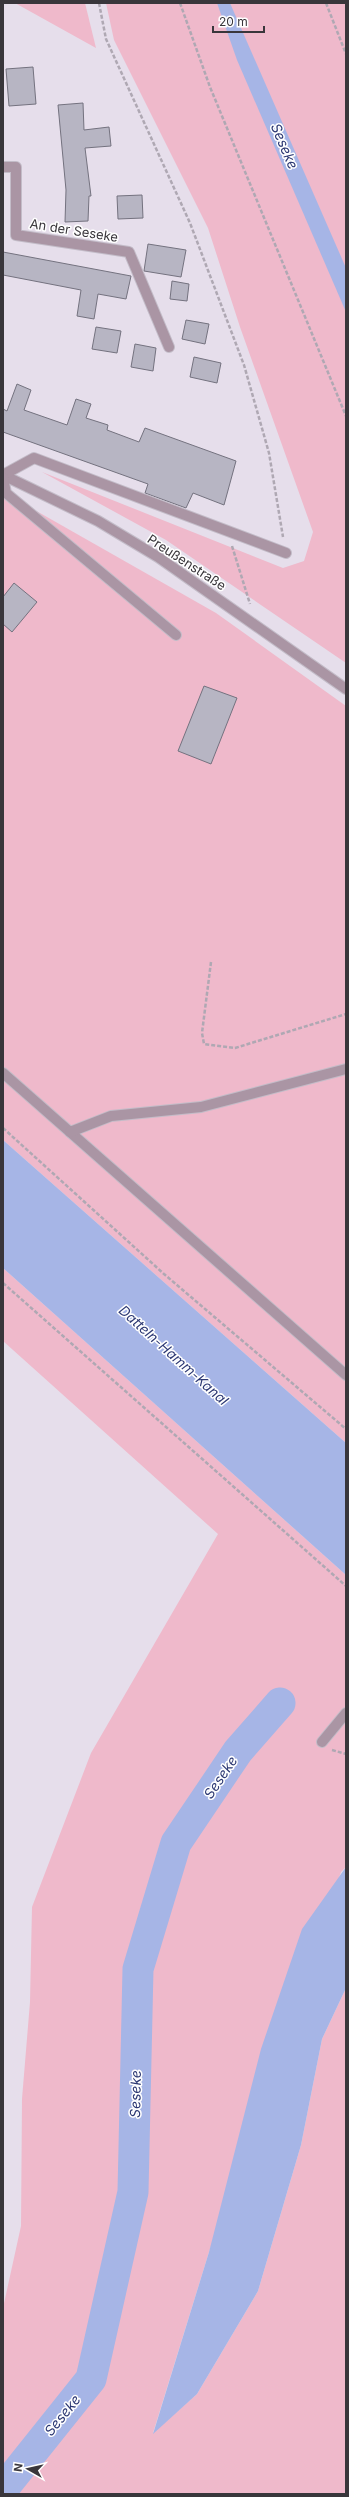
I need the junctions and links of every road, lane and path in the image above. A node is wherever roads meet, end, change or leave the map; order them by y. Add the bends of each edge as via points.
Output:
1 (100, 3) edge
2 (180, 3) edge
3 (326, 3) edge
4 (346, 54) edge
5 (3, 166) edge
6 (169, 347) dead end
7 (346, 416) edge
8 (3, 476) edge
9 (227, 531) junction
10 (286, 553) joint
11 (252, 608) dead end
12 (176, 635) dead end
13 (346, 689) edge
14 (211, 962) dead end
15 (346, 1014) edge
16 (346, 1070) edge
17 (3, 1072) edge
18 (3, 1128) edge
19 (70, 1132) junction
20 (3, 1284) edge
21 (346, 1375) edge
22 (346, 1429) edge
23 (346, 1586) edge
24 (346, 1713) edge
25 (322, 1742) dead end

1 - 10 path via 106,38 190,224 244,365 269,453
2 - 7 path via 210,87
3 - 4 path
5 - 6 street, An der Seseke via 16,167 16,235 129,252
8 - 9 street via 34,458
8 - 12 street via 6,493
8 - 13 street, Preußenstraße via 98,521 158,557
9 - 10 street
9 - 11 path
14 - 15 path via 202,1033 204,1044 235,1048
16 - 19 street via 201,1107 111,1116
17 - 19 street
18 - 22 path via 164,1274
19 - 21 street
20 - 23 path
24 - 25 street

